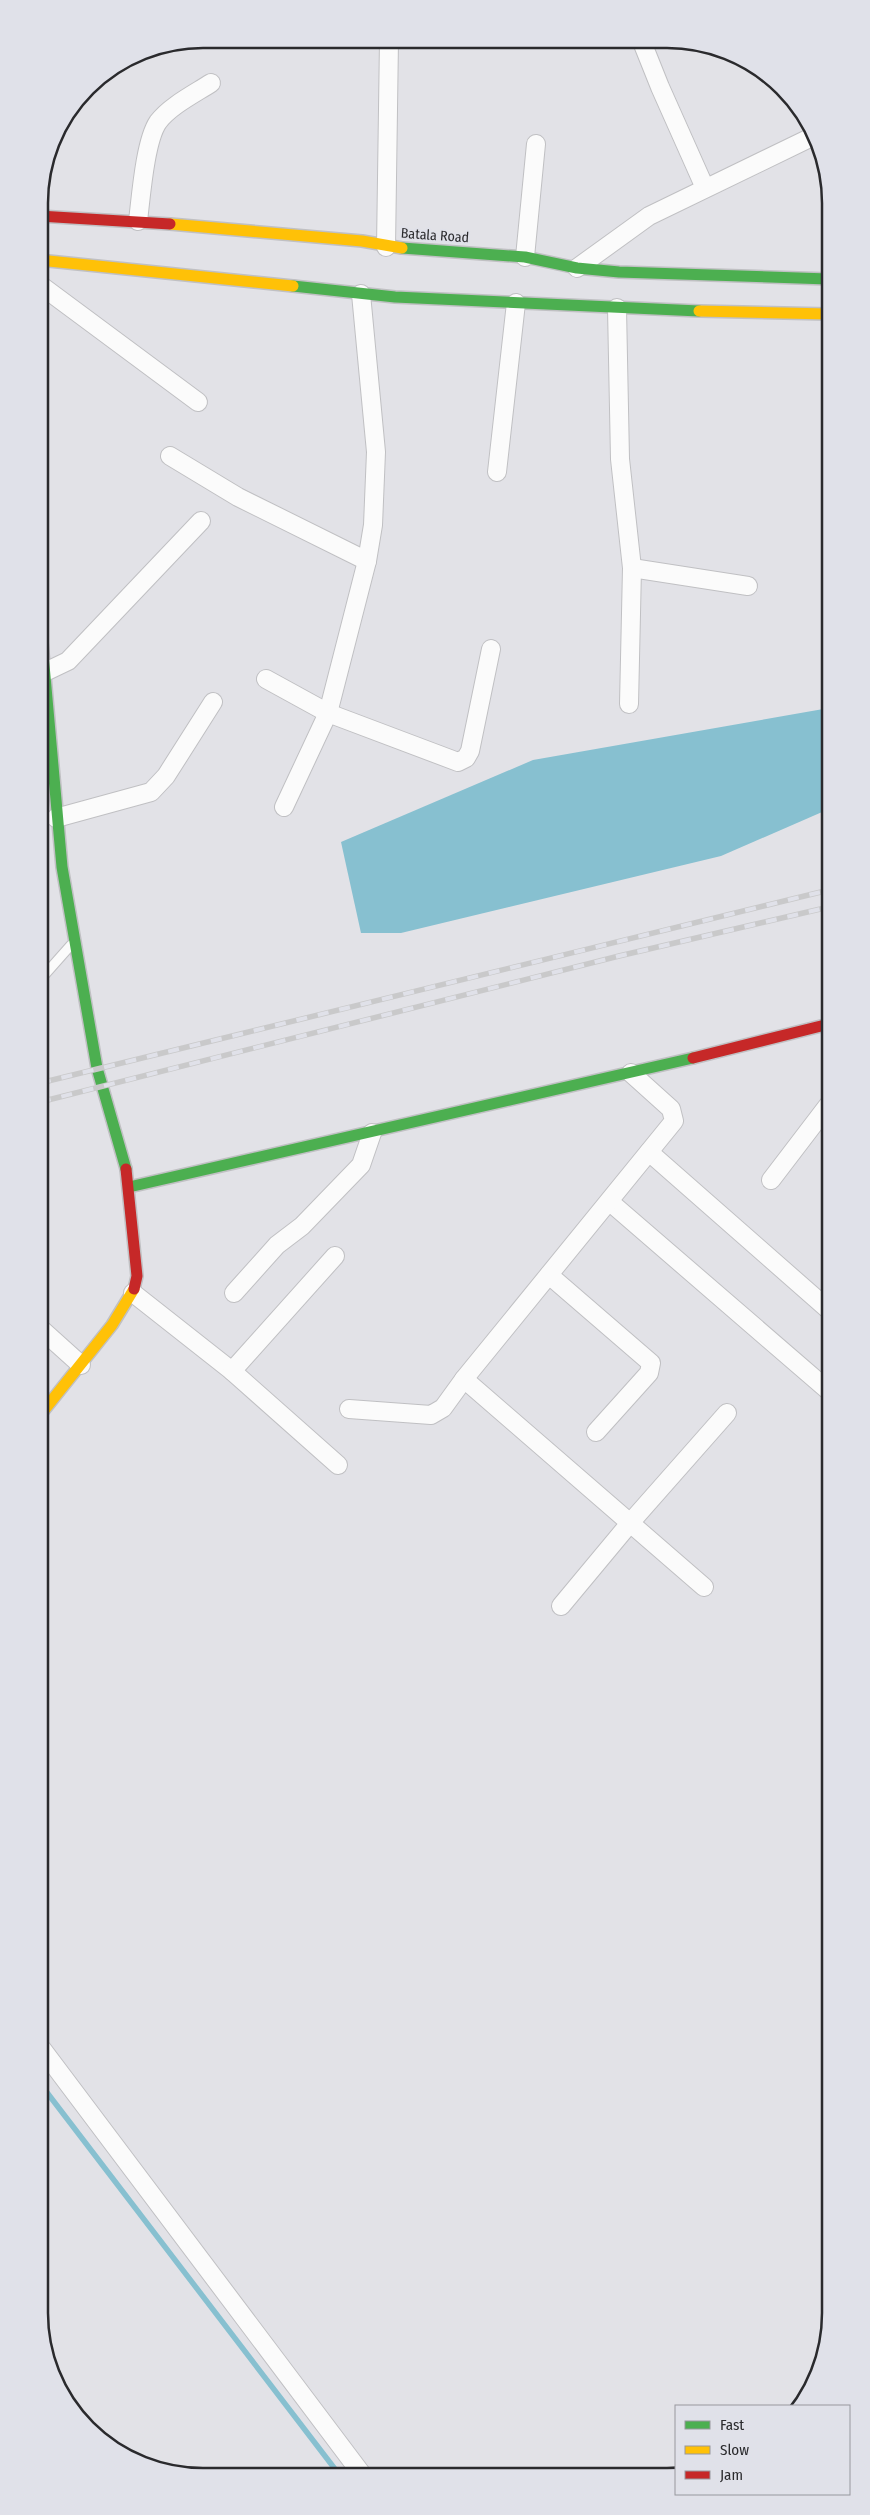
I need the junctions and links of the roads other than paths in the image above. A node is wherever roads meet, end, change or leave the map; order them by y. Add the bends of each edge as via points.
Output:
1 (389, 48) edge
2 (645, 48) edge
3 (211, 82) dead end
4 (809, 139) edge
5 (536, 144) dead end
6 (705, 188) junction
7 (48, 216) edge
8 (138, 221) junction
9 (386, 247) junction
10 (524, 257) junction
11 (48, 261) edge
12 (577, 268) junction
13 (822, 279) edge
14 (48, 291) edge
15 (361, 294) junction
16 (516, 303) junction
17 (617, 308) junction
18 (822, 314) edge
19 (198, 402) dead end
20 (170, 456) dead end
21 (498, 472) dead end
22 (201, 521) dead end
23 (367, 561) junction
24 (632, 568) junction
25 (748, 586) dead end
26 (491, 649) dead end
27 (48, 670) edge
28 (266, 679) dead end
29 (213, 702) dead end
30 (630, 704) dead end
31 (328, 713) junction
32 (48, 721) edge
33 (284, 807) dead end
34 (56, 818) junction
35 (75, 941) junction
36 (48, 971) edge
37 (822, 1026) edge
38 (631, 1073) junction
39 (822, 1113) edge
40 (372, 1133) junction
41 (649, 1152) junction
42 (771, 1180) dead end
43 (129, 1187) junction
44 (610, 1202) junction
45 (334, 1256) dead end
46 (548, 1275) junction
47 (133, 1293) junction
48 (234, 1293) dead end
49 (822, 1305) edge
50 (48, 1335) edge
51 (81, 1366) junction
52 (232, 1371) junction
53 (464, 1379) junction
54 (822, 1385) edge
55 (48, 1406) edge
56 (348, 1409) dead end
57 (727, 1413) dead end
58 (596, 1432) dead end
59 (338, 1465) dead end
60 (630, 1522) junction
61 (704, 1587) dead end
62 (561, 1606) dead end
63 (48, 2057) edge
64 (357, 2468) edge

1 - 9 street
2 - 6 street
3 - 8 street via 170,110 157,124 150,142
4 - 6 street
5 - 10 street
6 - 12 street via 649,216
7 - 8 main road, Batala Road
8 - 9 main road, Batala Road via 362,241
9 - 10 main road, Batala Road
10 - 12 main road, Batala Road
11 - 15 main road
12 - 13 main road, Batala Road
14 - 19 street
15 - 16 main road
15 - 23 street via 376,452 376,493
16 - 17 main road
16 - 21 street
17 - 18 main road
17 - 24 street via 620,458
20 - 23 street via 238,497
22 - 27 street via 68,661
23 - 31 street
24 - 25 street
24 - 30 street
26 - 31 street via 470,751 458,762
28 - 31 street
29 - 34 street via 166,776 151,792
31 - 33 street
32 - 34 main road
34 - 35 main road
35 - 36 lane
35 - 43 main road via 97,1068 122,1151
37 - 38 main road
38 - 40 main road
38 - 41 street via 674,1115 674,1121
39 - 42 street
40 - 43 main road
40 - 48 street via 361,1165 302,1226 277,1245
41 - 44 street
41 - 49 street
43 - 47 main road via 137,1276
44 - 46 street
44 - 54 street
45 - 52 street
46 - 53 street
46 - 58 street via 651,1363 649,1372
47 - 51 main road
47 - 52 street
50 - 51 street
51 - 55 main road
52 - 59 street
53 - 56 street via 443,1408 431,1415
53 - 60 street
57 - 60 street
60 - 61 street
60 - 62 street
63 - 64 street

